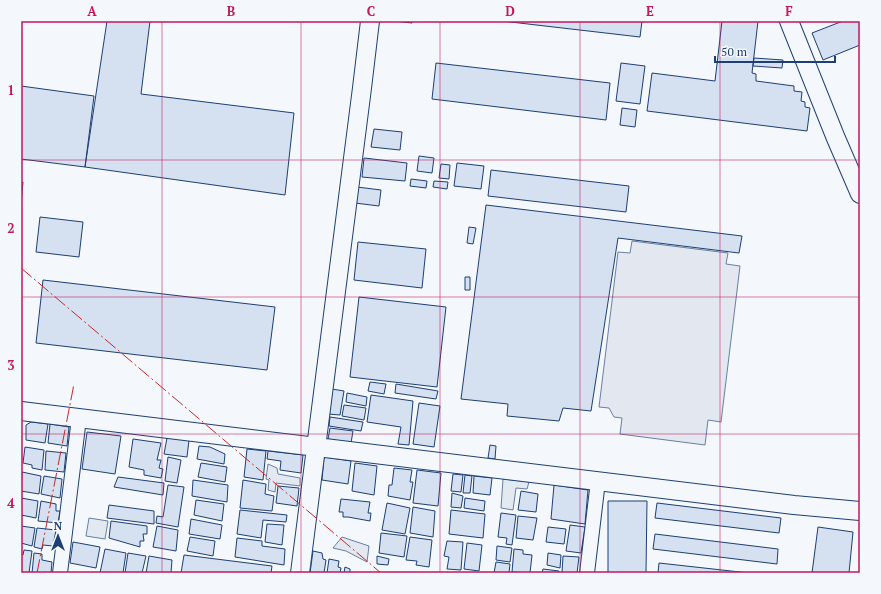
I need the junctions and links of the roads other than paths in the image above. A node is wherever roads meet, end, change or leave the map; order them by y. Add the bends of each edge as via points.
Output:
1 (370, 21) edge
2 (789, 21) edge
3 (860, 194) edge
4 (21, 411) edge
5 (79, 418) junction
6 (316, 447) junction
7 (598, 481) junction
8 (860, 512) edge
9 (60, 573) edge
10 (300, 573) edge
11 (587, 573) edge

1 - 6 street
2 - 3 street
4 - 5 street
5 - 6 street
5 - 9 street
6 - 7 street
6 - 10 street
7 - 8 street
7 - 11 street

